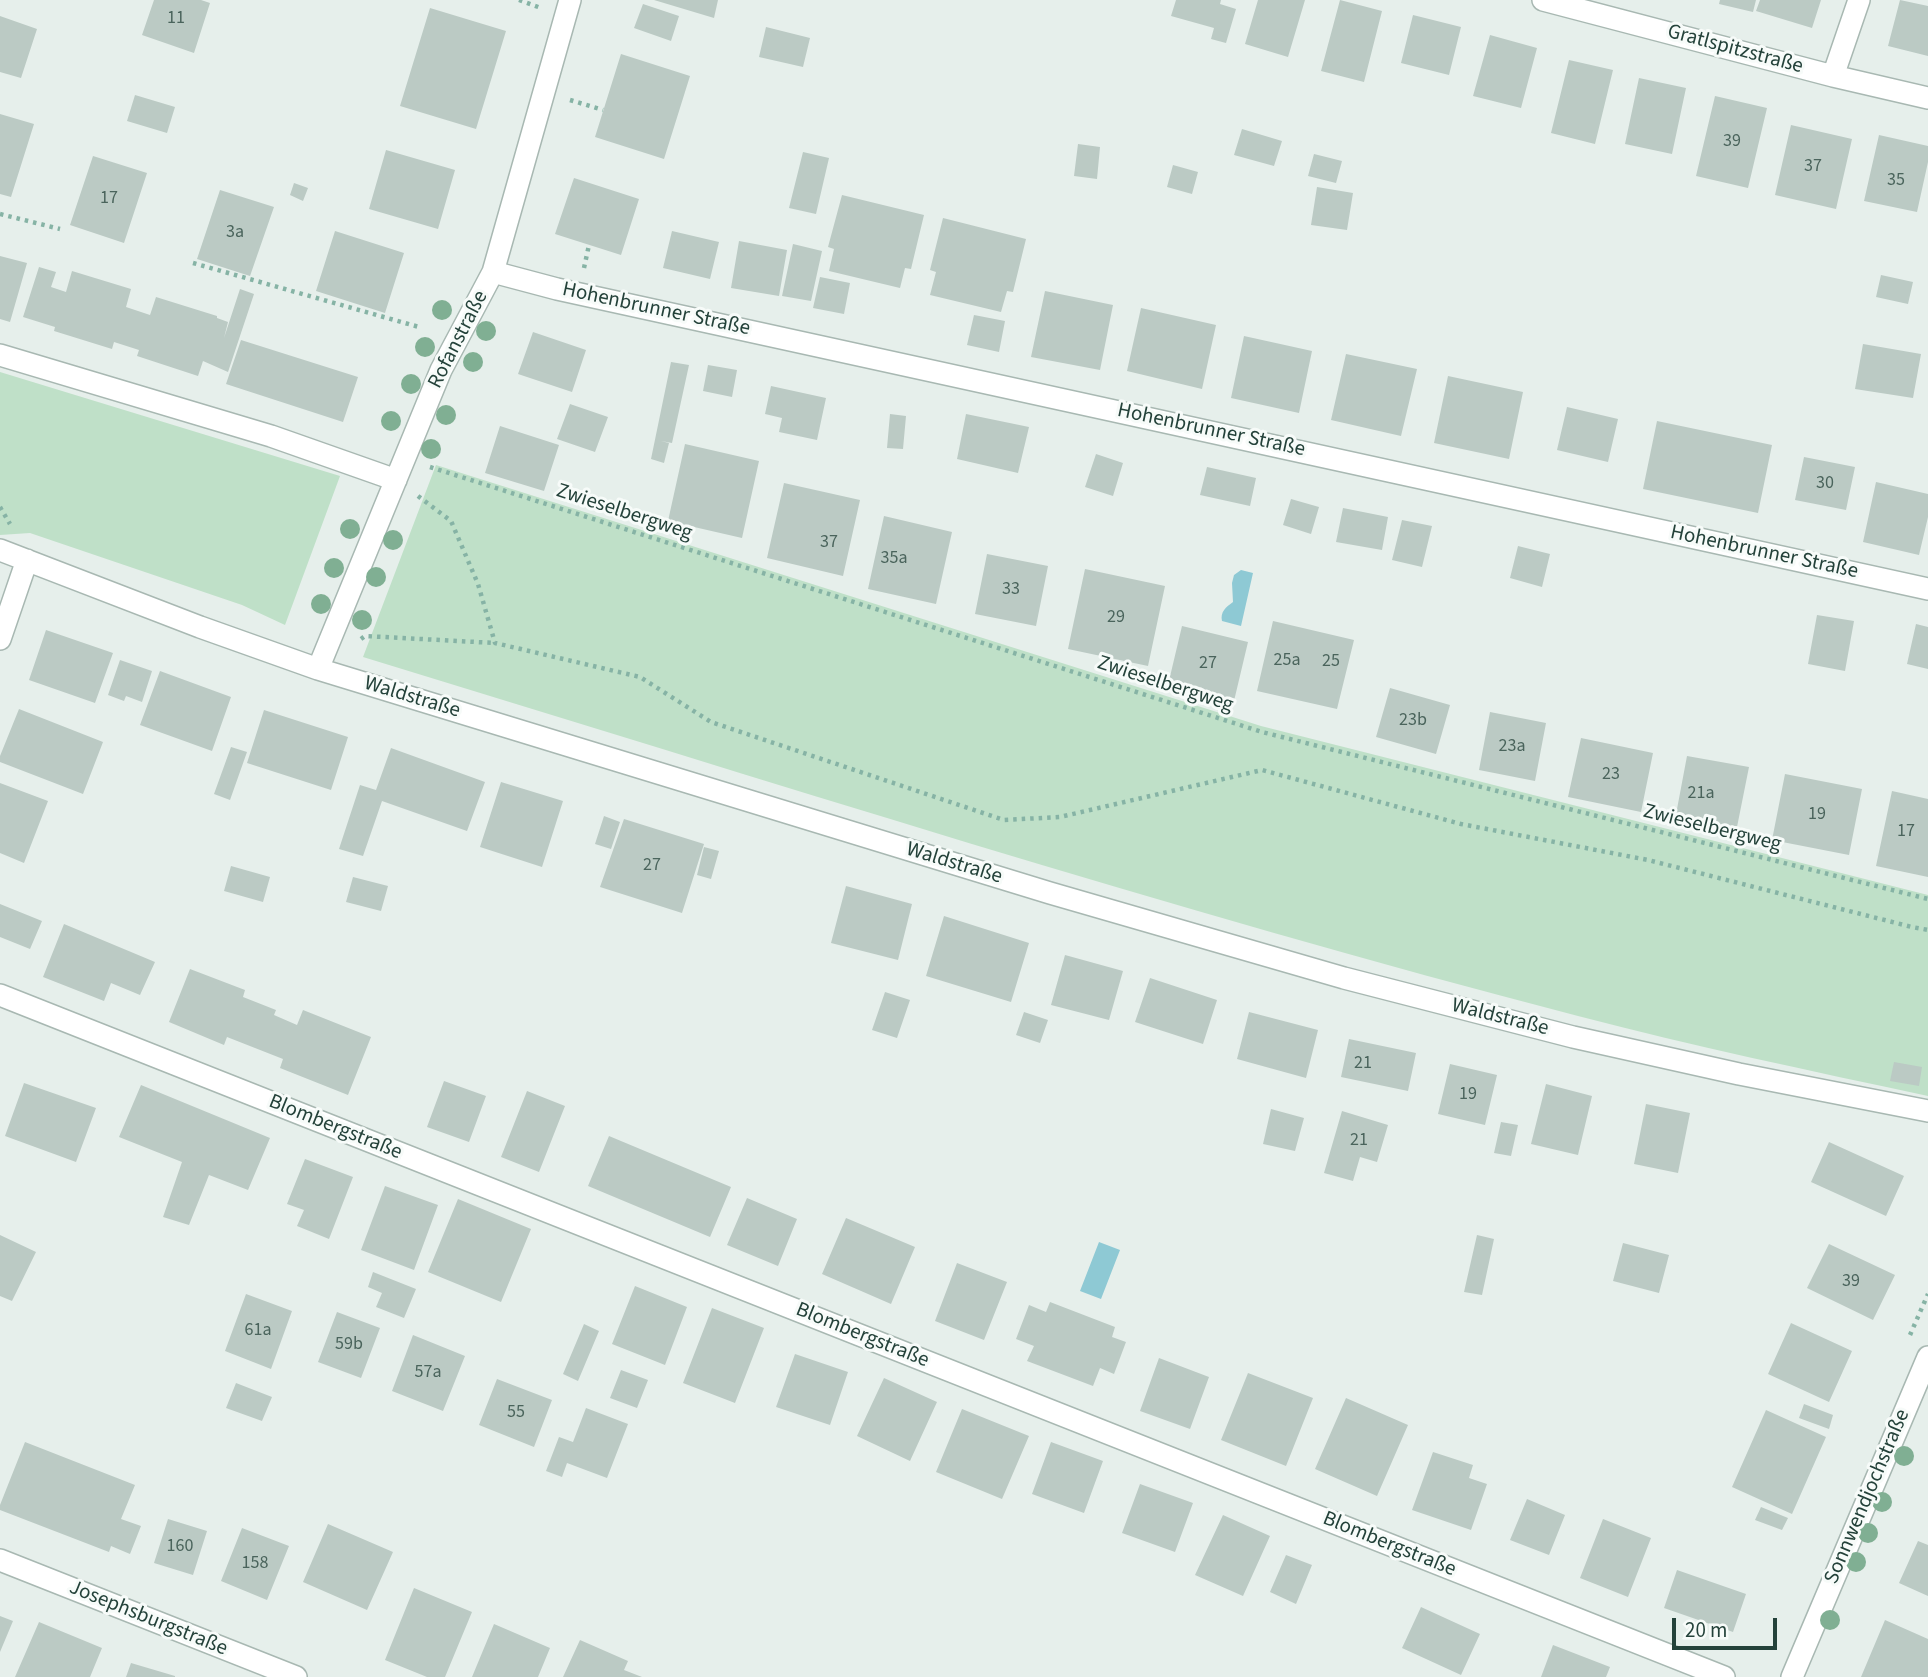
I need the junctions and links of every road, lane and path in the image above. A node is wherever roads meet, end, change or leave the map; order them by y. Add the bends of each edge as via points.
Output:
1 (570, 0) edge
2 (1543, 0) edge
3 (1859, 0) edge
4 (1833, 76) junction
5 (1928, 98) edge
6 (571, 100) dead end
7 (603, 110) dead end
8 (0, 214) edge
9 (60, 229) dead end
10 (589, 245) dead end
11 (193, 262) dead end
12 (493, 272) junction
13 (581, 279) dead end
14 (419, 327) dead end
15 (0, 355) edge
16 (404, 459) junction
17 (396, 480) junction
18 (0, 550) edge
19 (27, 560) junction
20 (1928, 589) edge
21 (0, 639) edge
22 (356, 642) dead end
23 (495, 643) junction
24 (318, 669) junction
25 (1928, 899) edge
26 (1928, 930) edge
27 (0, 995) edge
28 (1928, 1111) edge
29 (1928, 1357) edge
30 (0, 1560) edge
31 (296, 1677) edge
32 (1724, 1677) edge
33 (1792, 1677) edge

1 - 12 street, Rofanstraße
2 - 4 street, Gratlspitzstraße
3 - 4 street
4 - 5 street, Gratlspitzstraße
6 - 7 path
8 - 9 path
10 - 13 path
11 - 14 path
12 - 16 street, Rofanstraße via 441,370
12 - 20 street, Hohenbrunner Straße
15 - 17 street via 271,436
16 - 17 street, Rofanstraße
16 - 25 path, Zwieselbergweg via 1262,732
17 - 23 path via 451,520 478,583
17 - 24 street, Rofanstraße
18 - 19 street, Waldstraße
19 - 21 street
19 - 24 street, Waldstraße
22 - 23 path via 365,636
23 - 26 path via 640,677 711,722 1004,820 1060,817 1262,770 1461,824 1648,860
24 - 28 street, Waldstraße via 1344,978 1586,1040
27 - 32 street, Blombergstraße
29 - 33 street, Sonnwendjochstraße
30 - 31 street, Josephsburgstraße

